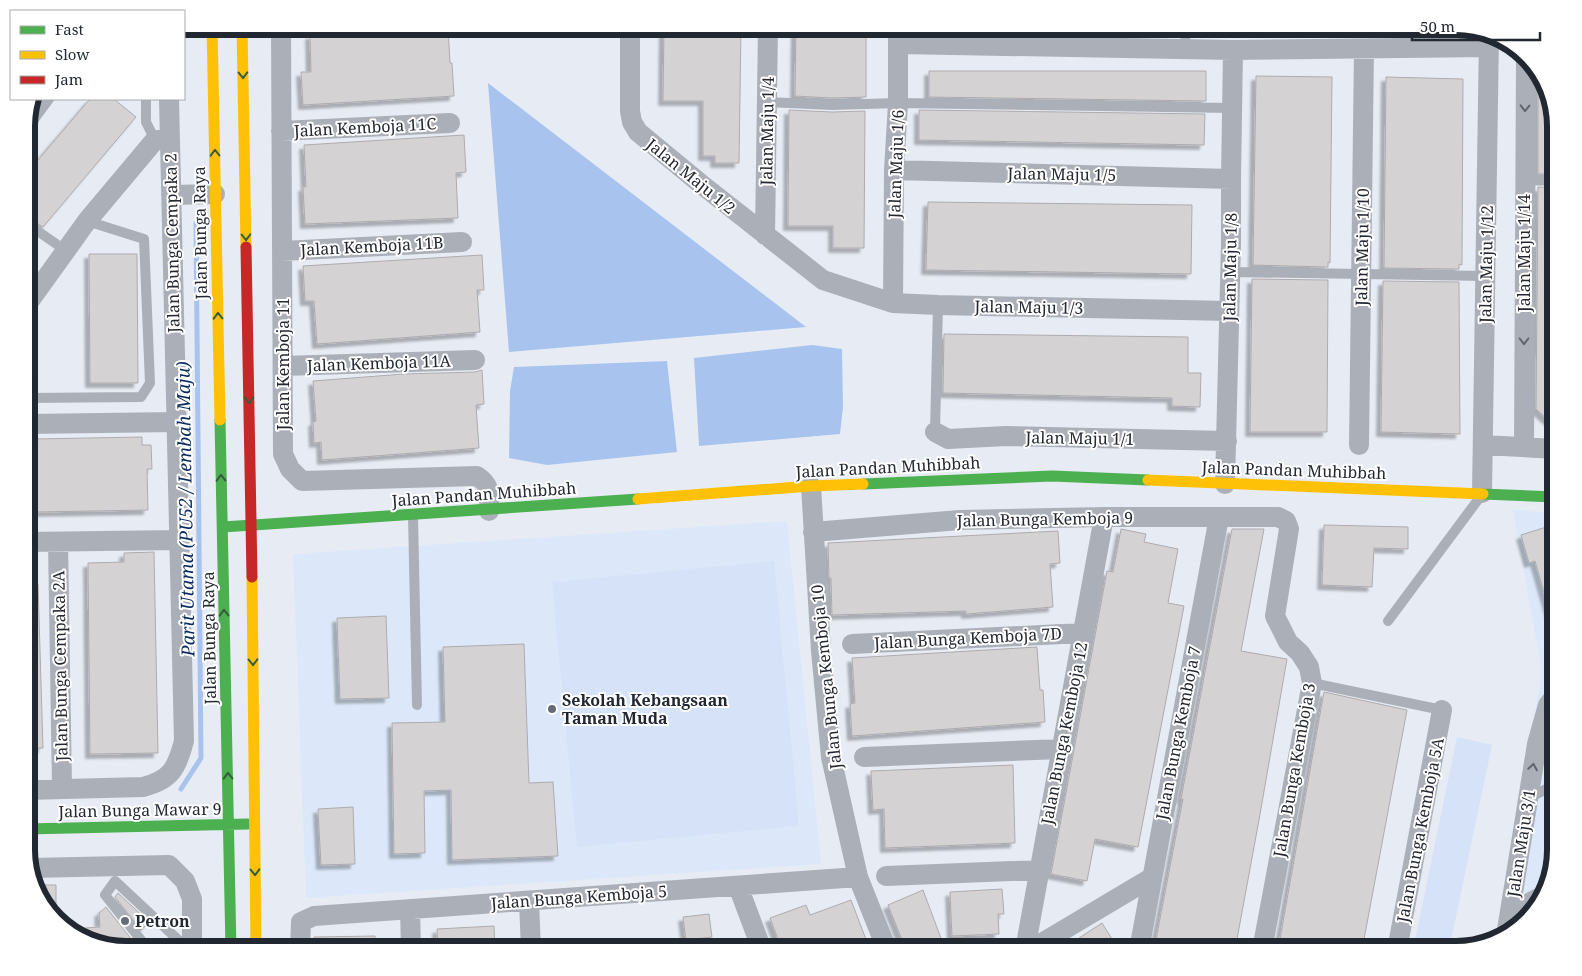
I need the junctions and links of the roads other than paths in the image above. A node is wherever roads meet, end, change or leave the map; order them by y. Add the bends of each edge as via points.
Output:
1 (212, 35) edge
2 (242, 35) edge
3 (280, 35) edge
4 (630, 35) edge
5 (768, 35) edge
6 (898, 35) edge
7 (1186, 35) edge
8 (1488, 41) edge
9 (1185, 48) junction
10 (1364, 49) junction
11 (1233, 50) junction
12 (1526, 68) edge
13 (48, 100) edge
14 (146, 100) edge
15 (169, 100) edge
16 (767, 102) junction
17 (898, 103) junction
18 (1232, 108) junction
19 (35, 117) edge
20 (450, 124) dead end
21 (281, 131) junction
22 (162, 139) junction
23 (894, 170) junction
24 (1231, 179) junction
25 (1524, 180) junction
26 (1547, 181) edge
27 (215, 194) junction
28 (171, 195) junction
29 (87, 221) junction
30 (35, 229) edge
31 (765, 235) junction
32 (462, 242) dead end
33 (65, 250) junction
34 (282, 251) junction
35 (1231, 272) junction
36 (1362, 274) junction
37 (1486, 276) junction
38 (832, 282) joint
39 (35, 293) edge
40 (893, 303) junction
41 (938, 305) junction
42 (1229, 311) junction
43 (476, 360) dead end
44 (283, 366) junction
45 (35, 398) edge
46 (176, 422) junction
47 (35, 424) edge
48 (936, 432) joint
49 (1227, 441) junction
50 (1359, 445) dead end
51 (1483, 445) junction
52 (1524, 447) junction
53 (1547, 448) edge
54 (1225, 484) junction
55 (812, 486) junction
56 (1482, 493) junction
57 (1547, 497) edge
58 (489, 511) junction
59 (413, 515) junction
60 (1104, 517) junction
61 (1219, 517) junction
62 (1278, 517) joint
63 (251, 526) junction
64 (222, 527) junction
65 (813, 532) junction
66 (179, 540) junction
67 (35, 542) edge
68 (58, 542) junction
69 (1388, 621) dead end
70 (1083, 633) junction
71 (852, 644) dead end
72 (1312, 683) junction
73 (418, 705) dead end
74 (1547, 708) edge
75 (1442, 710) joint
76 (1061, 749) junction
77 (864, 757) dead end
78 (1547, 788) edge
79 (62, 789) junction
80 (35, 790) edge
81 (1528, 798) junction
82 (254, 824) junction
83 (229, 825) junction
84 (35, 829) edge
85 (37, 869) edge
86 (1039, 870) junction
87 (114, 874) junction
88 (886, 876) dead end
89 (858, 877) junction
90 (1151, 878) junction
91 (738, 886) junction
92 (530, 900) junction
93 (1531, 902) edge
94 (410, 909) junction
95 (1510, 913) junction
96 (1508, 925) edge
97 (142, 941) edge
98 (182, 941) edge
99 (191, 941) edge
100 (231, 941) edge
101 (256, 941) edge
102 (300, 941) edge
103 (411, 941) edge
104 (531, 941) edge
105 (759, 941) edge
106 (884, 941) edge
107 (1027, 941) edge
108 (1045, 941) edge
109 (1140, 941) edge
110 (1263, 941) edge
111 (1399, 941) edge

27 -> 1 street, Jalan Bunga Raya
2 -> 63 street
3 - 21 street, Jalan Kemboja 11
4 - 31 street, Jalan Maju 1/2 via 630,111 638,132
5 - 16 street, Jalan Maju 1/4
6 - 9 street
6 - 17 street, Jalan Maju 1/6
7 - 9 lane
8 - 10 street
8 - 37 street, Jalan Maju 1/12
9 - 11 street
10 - 11 street
10 - 36 street, Jalan Maju 1/10
11 - 18 street, Jalan Maju 1/8
12 -> 25 street, Jalan Maju 1/14
13 - 19 lane
14 - 22 lane via 146,122
15 - 22 street, Jalan Bunga Cempaka 2
16 - 17 lane via 832,105
16 - 31 street, Jalan Maju 1/4
17 - 18 lane
17 - 23 street, Jalan Maju 1/6
18 - 24 street, Jalan Maju 1/8
20 - 21 street, Jalan Kemboja 11C
21 - 34 street, Jalan Kemboja 11
22 - 28 street, Jalan Bunga Cempaka 2
22 - 29 street
23 - 24 street, Jalan Maju 1/5
23 - 40 street, Jalan Maju 1/6
24 - 35 street, Jalan Maju 1/8
25 - 26 lane
25 -> 52 street, Jalan Maju 1/14
27 - 28 street
64 -> 27 street, Jalan Bunga Raya
28 - 46 street, Jalan Bunga Cempaka 2
29 - 33 street
29 - 45 lane via 144,239 150,382 141,397
30 - 33 lane
31 - 38 street, Jalan Maju 1/2 via 823,280
32 - 34 street, Jalan Kemboja 11B
33 - 39 street
34 - 44 street, Jalan Kemboja 11
35 - 36 lane
35 - 42 street, Jalan Maju 1/8
36 - 37 lane
36 - 50 street, Jalan Maju 1/10
37 - 51 street, Jalan Maju 1/12
38 - 40 street, Jalan Maju 1/3
40 - 41 street, Jalan Maju 1/3
41 - 42 street, Jalan Maju 1/3
41 - 48 lane
42 - 49 street, Jalan Maju 1/8
43 - 44 street, Jalan Kemboja 11A
44 - 58 street, Jalan Kemboja 11 via 283,454 290,469 302,482 477,476 488,488
46 - 47 street
46 - 66 street, Jalan Bunga Cempaka 2
48 - 49 street, Jalan Maju 1/1 via 948,438 1006,436
49 - 54 street, Jalan Maju 1/8
51 - 52 street
51 - 56 street, Jalan Maju 1/12
52 - 53 street
54 - 55 street, Jalan Pandan Muhibbah via 1052,476
54 - 56 street, Jalan Pandan Muhibbah
55 - 58 street, Jalan Pandan Muhibbah
55 - 65 street, Jalan Bunga Kemboja 10
56 - 57 street, Jalan Pandan Muhibbah
56 - 69 lane
58 - 59 street, Jalan Pandan Muhibbah
59 - 63 street, Jalan Pandan Muhibbah
59 - 73 lane
60 - 61 street, Jalan Bunga Kemboja 9
60 - 65 street, Jalan Bunga Kemboja 9 via 960,520
60 - 70 street, Jalan Bunga Kemboja 12
61 - 62 street, Jalan Bunga Kemboja 9
61 - 90 street, Jalan Bunga Kemboja 7
62 - 72 street, Jalan Bunga Kemboja 3 via 1286,521 1288,529 1275,616 1288,642 1309,667
63 - 64 street, Jalan Pandan Muhibbah
63 -> 82 street
83 -> 64 street, Jalan Bunga Raya
65 - 89 street, Jalan Bunga Kemboja 10 via 832,757
66 - 68 street
66 - 79 street, Jalan Bunga Cempaka 2 via 184,741 179,760 170,774 157,784
67 - 68 street
68 - 79 street, Jalan Bunga Cempaka 2A
70 - 71 street, Jalan Bunga Kemboja 7D
70 - 76 street, Jalan Bunga Kemboja 12
72 - 75 lane
72 - 110 street, Jalan Bunga Kemboja 3
81 -> 74 street, Jalan Maju 3/1
75 - 111 street, Jalan Bunga Kemboja 5A
76 - 77 street
76 - 86 street, Jalan Bunga Kemboja 12
78 - 81 lane
79 - 80 street
81 - 95 street, Jalan Maju 3/1
82 - 83 street, Jalan Bunga Mawar 9
82 -> 101 street
83 - 84 street, Jalan Bunga Mawar 9
83 - 100 street, Jalan Bunga Raya
85 - 87 street
86 - 88 street
86 - 107 street, Jalan Bunga Kemboja 12
87 - 97 lane via 105,895
87 - 98 lane
87 - 99 street via 169,865 186,881 192,899
89 - 91 street, Jalan Bunga Kemboja 5
89 - 106 street, Jalan Bunga Kemboja 10
90 - 108 street
90 - 109 street, Jalan Bunga Kemboja 7
91 - 92 street, Jalan Bunga Kemboja 5
91 - 105 street
92 - 94 street, Jalan Bunga Kemboja 5
92 - 104 street
93 - 95 street
94 - 102 street, Jalan Bunga Kemboja 5 via 314,916 301,922
94 - 103 street
95 - 96 street, Jalan Maju 3/1

